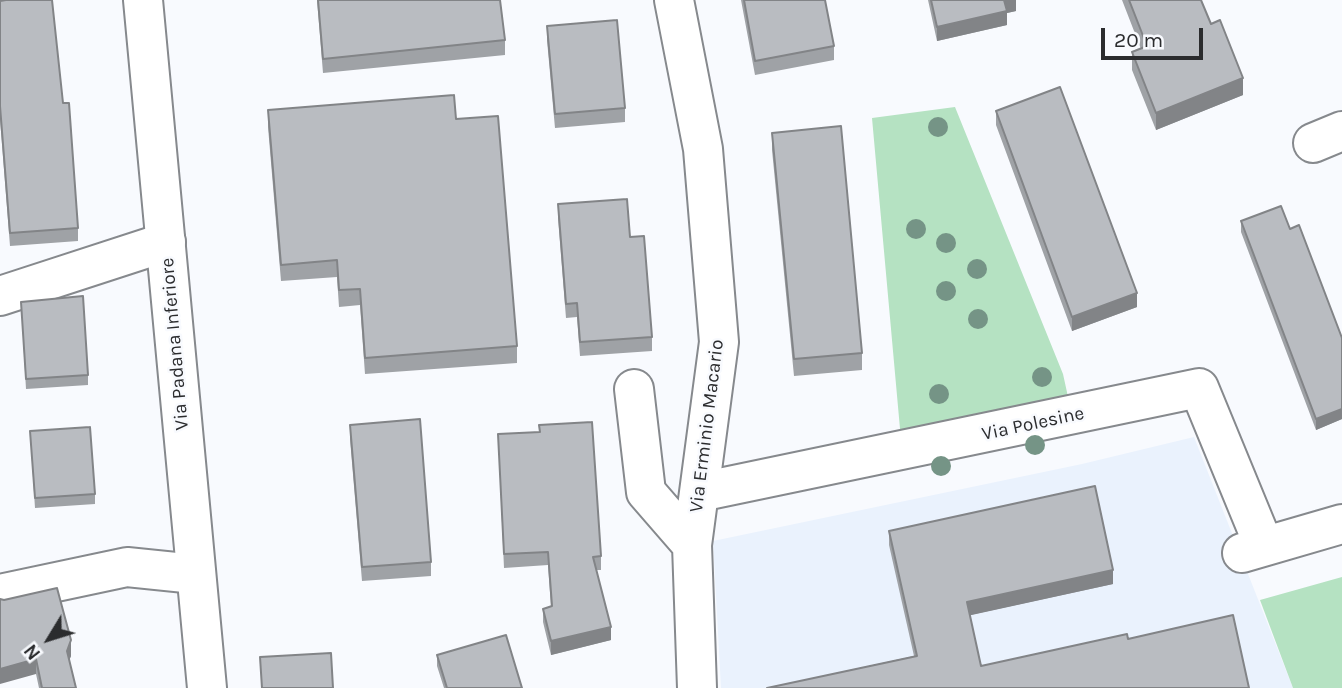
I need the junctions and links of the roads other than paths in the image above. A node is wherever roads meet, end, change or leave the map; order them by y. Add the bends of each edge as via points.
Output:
1 (143, 0) edge
2 (674, 0) edge
3 (166, 242) junction
4 (0, 296) edge
5 (634, 389) dead end
6 (700, 492) junction
7 (1342, 524) edge
8 (692, 545) junction
9 (195, 574) junction
10 (0, 594) edge
11 (207, 688) edge
12 (697, 688) edge

1 - 3 street, Via Padana Inferiore
2 - 6 street, Via Erminio Macario via 703,149 719,342
3 - 4 street
3 - 9 street, Via Padana Inferiore
5 - 8 street via 646,492
6 - 7 street, Via Polesine via 1199,388 1249,509 1253,550
6 - 8 street, Via Erminio Macario
8 - 12 street, Via Erminio Macario
9 - 10 street via 127,567
9 - 11 street, Via Padana Inferiore

